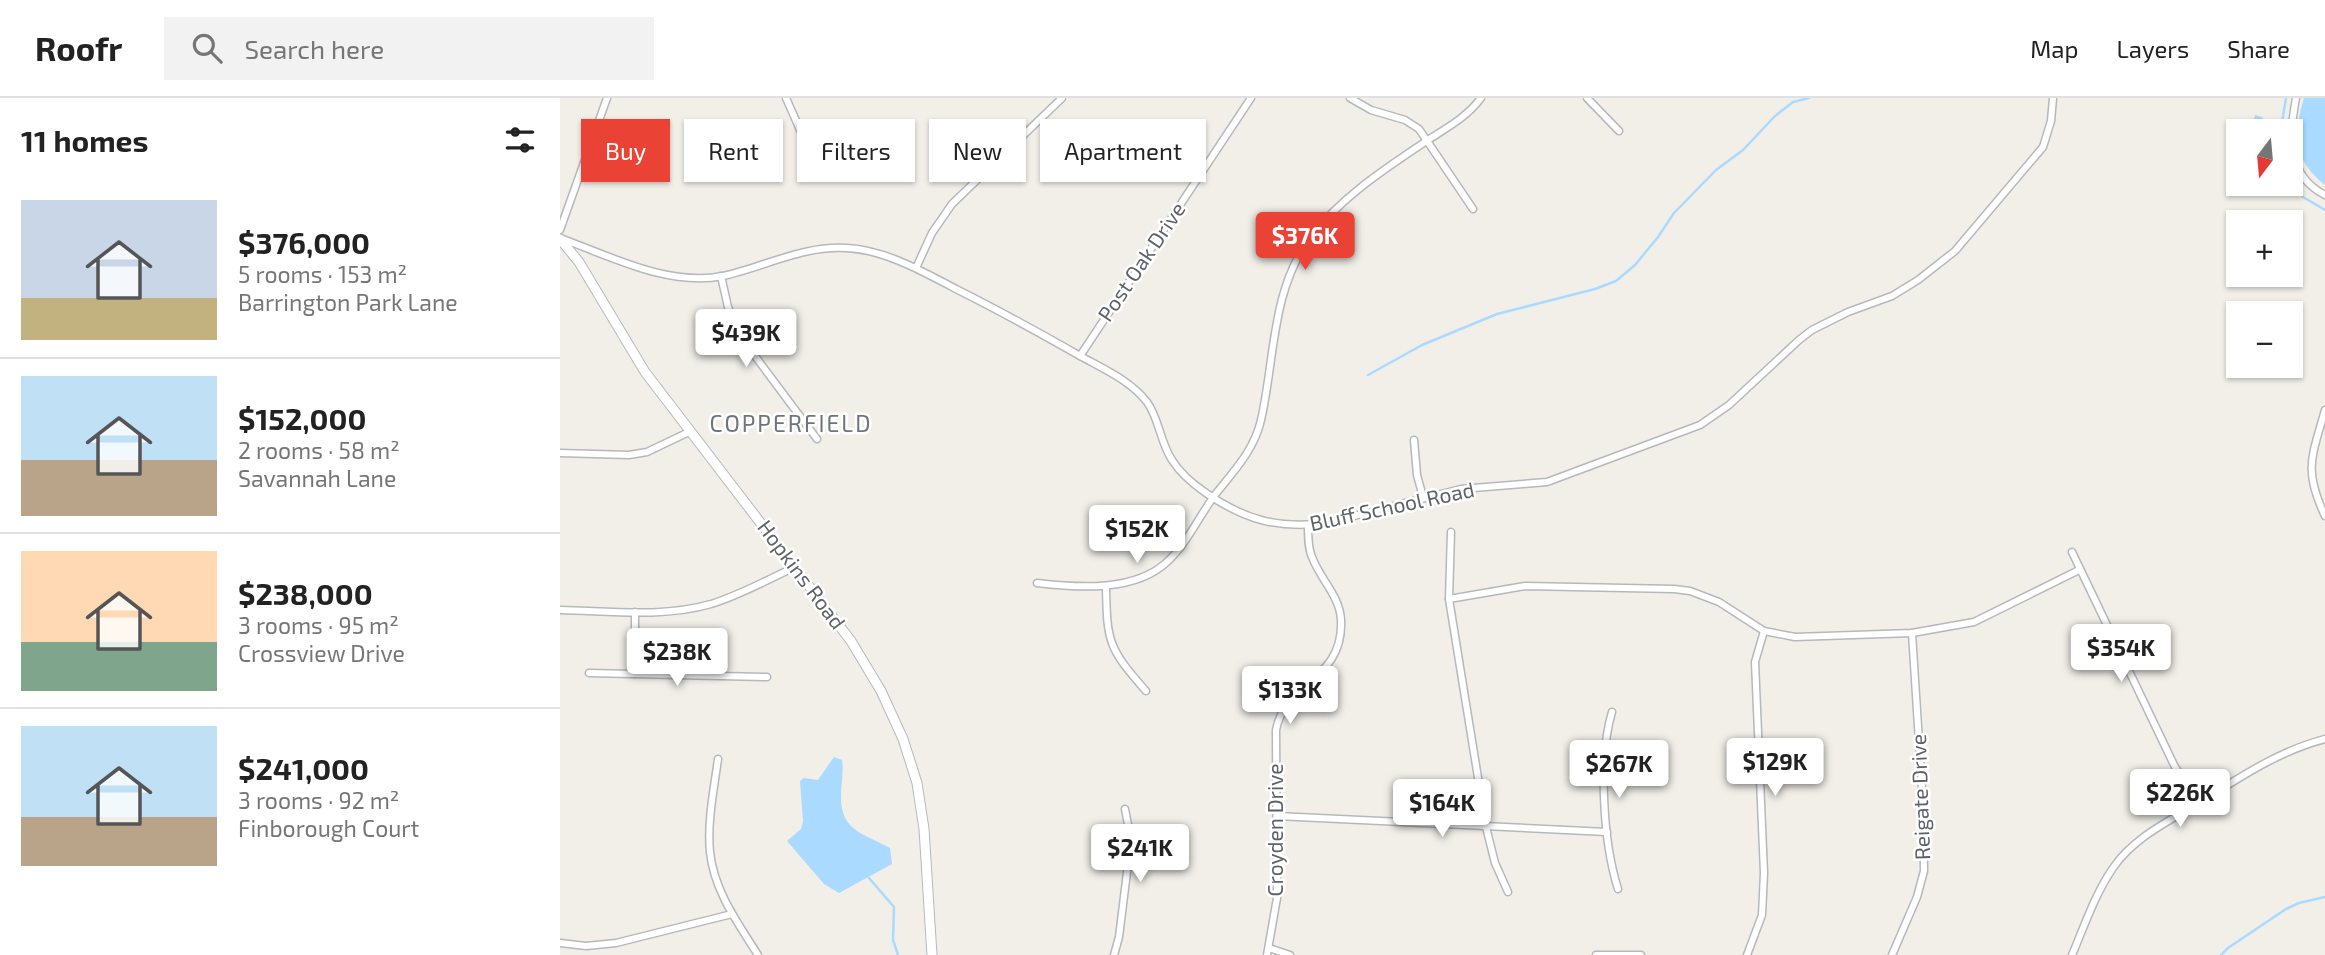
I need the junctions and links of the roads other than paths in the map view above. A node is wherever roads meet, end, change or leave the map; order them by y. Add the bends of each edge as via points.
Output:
1 (607, 98) edge
2 (786, 98) edge
3 (1062, 98) edge
4 (1251, 98) edge
5 (1350, 98) edge
6 (1481, 98) edge
7 (1587, 98) edge
8 (2053, 98) edge
9 (2296, 98) edge
10 (797, 123) edge
11 (1619, 131) dead end
12 (1427, 141) junction
13 (2325, 195) edge
14 (1472, 209) dead end
15 (560, 230) edge
16 (560, 238) edge
17 (916, 268) junction
18 (721, 276) junction
19 (1080, 356) junction
20 (2325, 410) edge
21 (2322, 429) edge
22 (691, 431) junction
23 (817, 439) dead end
24 (1414, 440) dead end
25 (560, 453) edge
26 (1423, 497) junction
27 (1213, 498) junction
28 (2325, 516) edge
29 (1307, 525) junction
30 (1451, 531) dead end
31 (2072, 551) dead end
32 (795, 567) junction
33 (2079, 570) junction
34 (1037, 583) dead end
35 (1106, 586) junction
36 (1449, 599) junction
37 (560, 610) edge
38 (635, 612) junction
39 (1765, 631) junction
40 (1912, 633) junction
41 (589, 673) dead end
42 (635, 674) junction
43 (767, 677) dead end
44 (1146, 691) dead end
45 (1612, 712) dead end
46 (2325, 739) edge
47 (718, 759) dead end
48 (2199, 803) junction
49 (1125, 809) dead end
50 (1277, 817) junction
51 (1486, 827) junction
52 (1607, 832) junction
53 (1618, 888) dead end
54 (1508, 892) dead end
55 (732, 914) junction
56 (560, 943) edge
57 (1268, 952) edge
58 (758, 955) edge
59 (932, 955) edge
60 (1114, 955) edge
61 (1290, 955) edge
62 (1596, 955) edge
63 (1641, 955) edge
64 (1747, 955) edge
65 (1892, 955) edge
66 (2071, 955) edge

1 - 15 street
2 - 10 street
3 - 17 street via 952,204
4 - 19 street, Post Oak Drive
5 - 12 street via 1405,120
6 - 12 street via 1465,117
7 - 11 street
8 - 26 street, Bluff School Road via 2043,147 1955,251 1892,296 1812,330 1716,415 1678,434 1547,482
9 - 13 street via 2291,132 2294,161 2311,185
12 - 14 street
12 - 27 street via 1340,205 1298,257 1278,316 1256,437
16 - 18 street, Bluff School Road via 648,270 683,277
16 - 22 main road, Hopkins Road via 645,372
17 - 18 street, Bluff School Road via 861,249 836,248
17 - 19 street, Bluff School Road
18 - 23 street via 740,336
19 - 27 street, Bluff School Road via 1141,395 1172,461
20 - 21 street
21 - 28 street via 2310,474
22 - 25 street via 647,452
22 - 32 main road, Hopkins Road
24 - 26 street
26 - 29 street, Bluff School Road
27 - 29 street, Bluff School Road via 1257,520
27 - 35 street via 1161,567 1139,579
29 - 50 street, Croyden Drive via 1311,557 1338,603 1341,630 1331,662 1287,703 1278,720
30 - 36 street
31 - 33 street
32 - 38 street via 711,604
32 - 59 main road, Hopkins Road via 851,640 903,739 917,783 924,830
33 - 40 street via 1973,622
33 - 48 street via 2175,767
34 - 35 street
35 - 44 street via 1107,629 1113,649
36 - 39 street via 1525,586 1674,589 1718,602
36 - 51 street
37 - 38 street
38 - 42 street
39 - 40 street via 1795,637
39 - 64 street via 1755,663 1762,915
40 - 65 street, Reigate Drive via 1924,871
41 - 42 street
42 - 43 street
45 - 52 street via 1603,769
46 - 48 street via 2256,766
47 - 55 street via 710,850
48 - 66 street via 2130,848 2113,868
49 - 60 street via 1130,848
50 - 51 street
50 - 57 street, Croyden Drive via 1277,898
51 - 52 street
51 - 54 street
52 - 53 street
55 - 56 street via 616,943
55 - 58 street
57 - 61 street
62 - 63 street

